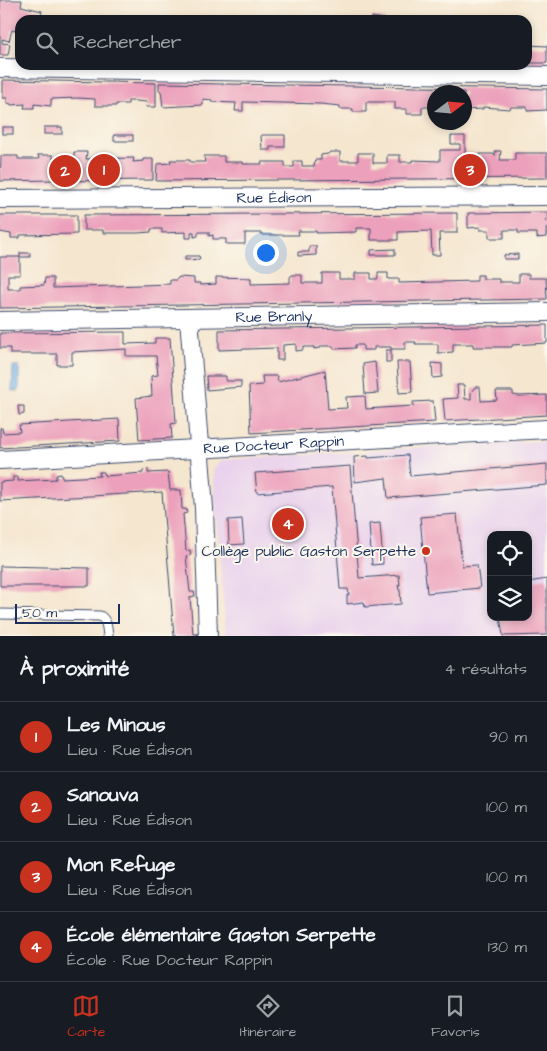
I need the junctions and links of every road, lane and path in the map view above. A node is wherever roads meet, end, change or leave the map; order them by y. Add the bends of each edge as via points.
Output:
1 (0, 68) edge
2 (15, 68) edge
3 (137, 70) edge
4 (547, 76) edge
5 (547, 196) edge
6 (0, 200) edge
7 (547, 312) edge
8 (189, 318) junction
9 (0, 321) edge
10 (547, 429) edge
11 (200, 450) junction
12 (0, 460) edge
13 (0, 614) edge
14 (108, 636) edge
15 (208, 636) edge

1 - 2 street
3 - 4 street
5 - 6 street, Rue Édison
7 - 8 street, Rue Branly
8 - 9 street, Rue Branly
8 - 11 street
10 - 11 street, Rue Docteur Rappin
11 - 12 street, Rue Docteur Rappin
11 - 15 street
13 - 14 lane via 100,616 104,618

